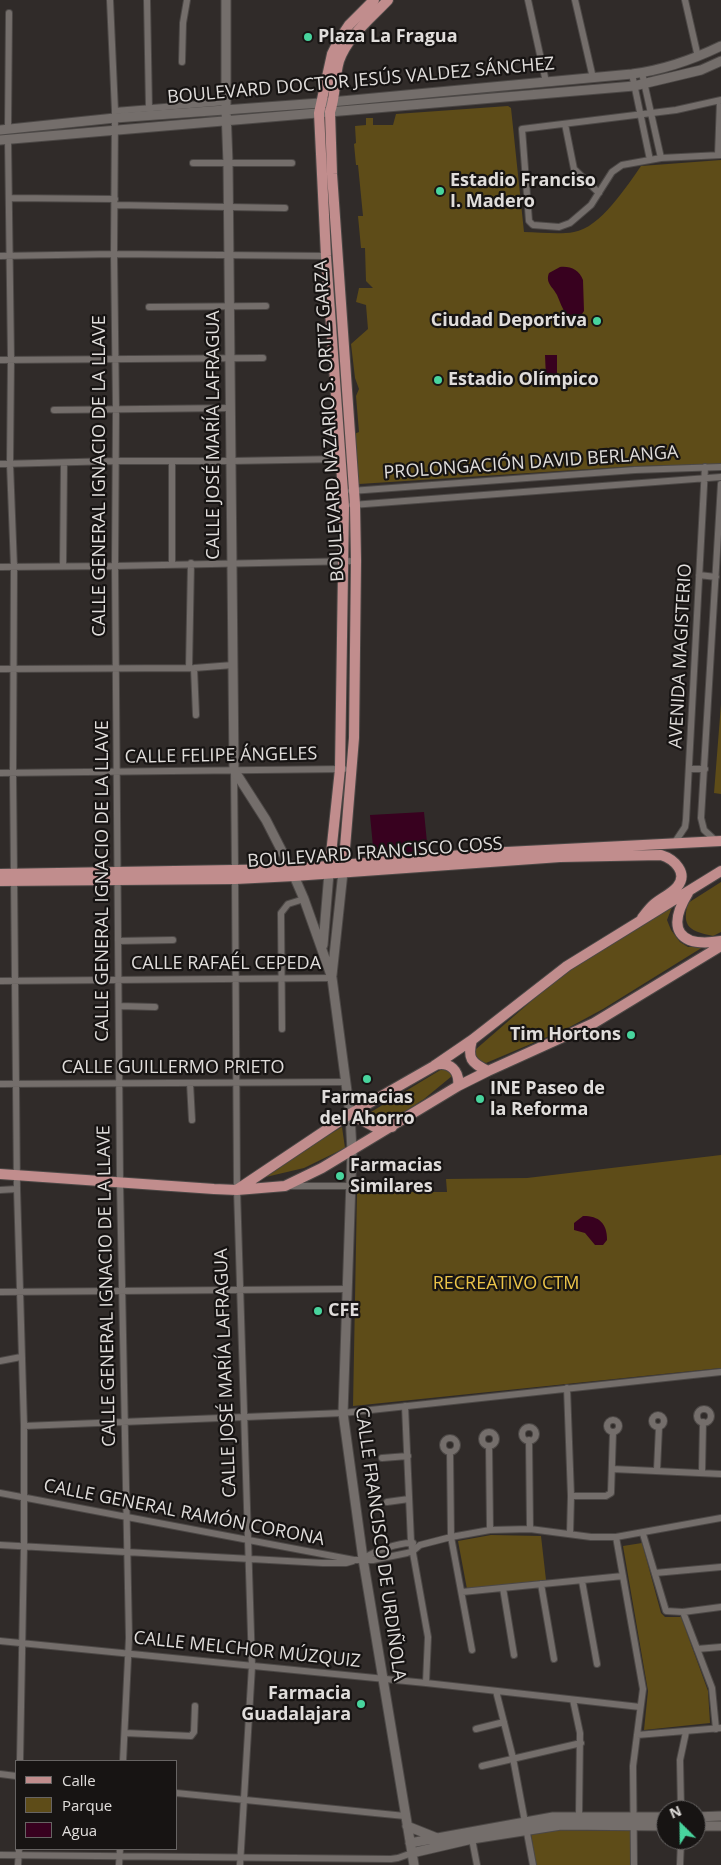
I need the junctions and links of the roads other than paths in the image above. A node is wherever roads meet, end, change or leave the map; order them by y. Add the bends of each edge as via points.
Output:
1 (110, 0) edge
2 (147, 0) edge
3 (187, 0) edge
4 (226, 0) edge
5 (374, 0) edge
6 (388, 0) edge
7 (528, 0) edge
8 (575, 0) edge
9 (685, 0) edge
10 (9, 13) dead end
11 (721, 46) edge
12 (698, 57) junction
13 (721, 61) edge
14 (182, 62) dead end
15 (642, 73) junction
16 (632, 74) junction
17 (593, 78) junction
18 (546, 82) junction
19 (644, 85) junction
20 (634, 86) junction
21 (334, 100) junction
22 (720, 100) edge
23 (226, 106) junction
24 (319, 108) junction
25 (149, 109) junction
26 (330, 112) junction
27 (115, 114) junction
28 (642, 114) junction
29 (651, 114) junction
30 (227, 120) junction
31 (566, 124) junction
32 (114, 129) junction
33 (4, 130) edge
34 (4, 139) edge
35 (719, 155) edge
36 (661, 158) junction
37 (650, 160) junction
38 (193, 163) dead end
39 (228, 163) junction
40 (292, 163) dead end
41 (599, 193) junction
42 (9, 198) junction
43 (115, 202) junction
44 (229, 208) junction
45 (285, 208) dead end
46 (114, 254) junction
47 (0, 256) edge
48 (8, 256) junction
49 (229, 256) junction
50 (326, 256) junction
51 (230, 306) junction
52 (266, 306) dead end
53 (149, 307) dead end
54 (115, 358) junction
55 (231, 358) junction
56 (263, 358) dead end
57 (10, 359) junction
58 (0, 360) edge
59 (231, 408) junction
60 (116, 409) junction
61 (54, 410) dead end
62 (340, 459) junction
63 (115, 461) junction
64 (172, 461) junction
65 (231, 461) junction
66 (64, 463) junction
67 (0, 464) edge
68 (10, 464) junction
69 (721, 467) edge
70 (705, 468) junction
71 (586, 474) junction
72 (721, 477) edge
73 (704, 478) junction
74 (471, 482) junction
75 (721, 484) edge
76 (588, 487) junction
77 (348, 491) junction
78 (472, 496) junction
79 (355, 505) junction
80 (344, 506) junction
81 (344, 561) junction
82 (356, 561) junction
83 (172, 564) junction
84 (190, 564) junction
85 (231, 564) junction
86 (63, 566) junction
87 (115, 566) junction
88 (0, 567) edge
89 (14, 567) junction
90 (699, 575) junction
91 (716, 577) junction
92 (233, 666) junction
93 (116, 668) junction
94 (192, 668) junction
95 (0, 669) edge
96 (14, 669) junction
97 (196, 715) dead end
98 (340, 769) junction
99 (690, 769) junction
100 (705, 769) junction
101 (234, 770) junction
102 (353, 770) junction
103 (117, 772) junction
104 (0, 773) edge
105 (13, 773) junction
106 (719, 841) edge
107 (675, 842) junction
108 (343, 868) junction
109 (329, 869) junction
110 (721, 871) edge
111 (292, 872) junction
112 (0, 874) edge
113 (235, 874) junction
114 (118, 876) junction
115 (15, 877) junction
116 (0, 881) edge
117 (688, 892) junction
118 (304, 899) junction
119 (642, 918) junction
120 (173, 940) dead end
121 (118, 941) junction
122 (721, 941) edge
123 (721, 946) edge
124 (322, 949) junction
125 (282, 978) junction
126 (332, 978) junction
127 (235, 979) junction
128 (16, 980) junction
129 (118, 980) junction
130 (0, 981) edge
131 (119, 1006) junction
132 (155, 1007) dead end
133 (282, 1029) dead end
134 (472, 1040) junction
135 (434, 1066) junction
136 (488, 1071) junction
137 (345, 1082) junction
138 (190, 1083) junction
139 (236, 1083) junction
140 (0, 1084) edge
141 (16, 1084) junction
142 (119, 1084) junction
143 (458, 1086) junction
144 (350, 1114) junction
145 (192, 1120) dead end
146 (393, 1126) junction
147 (352, 1151) junction
148 (0, 1174) edge
149 (17, 1175) junction
150 (120, 1183) junction
151 (285, 1186) junction
152 (350, 1186) junction
153 (17, 1189) junction
154 (0, 1190) edge
155 (238, 1190) junction
156 (348, 1289) junction
157 (240, 1290) junction
158 (122, 1291) junction
159 (0, 1292) edge
160 (19, 1292) junction
161 (21, 1357) junction
162 (0, 1361) edge
163 (721, 1372) edge
164 (567, 1388) junction
165 (405, 1406) junction
166 (343, 1413) junction
167 (244, 1417) junction
168 (703, 1422) dead end
169 (124, 1423) junction
170 (24, 1426) junction
171 (659, 1427) dead end
172 (613, 1432) dead end
173 (529, 1440) dead end
174 (489, 1446) dead end
175 (450, 1452) dead end
176 (408, 1456) junction
177 (382, 1458) dead end
178 (612, 1469) junction
179 (657, 1470) junction
180 (702, 1472) junction
181 (721, 1474) edge
182 (0, 1493) edge
183 (570, 1496) junction
184 (24, 1498) junction
185 (409, 1499) junction
186 (387, 1502) dead end
187 (127, 1518) junction
188 (721, 1518) edge
189 (530, 1529) junction
190 (490, 1530) junction
191 (570, 1534) junction
192 (643, 1534) junction
193 (451, 1537) junction
194 (616, 1537) junction
195 (247, 1541) junction
196 (411, 1542) junction
197 (0, 1545) edge
198 (420, 1545) junction
199 (24, 1546) junction
200 (413, 1551) junction
201 (127, 1552) junction
202 (323, 1555) junction
203 (248, 1559) junction
204 (359, 1560) junction
205 (323, 1563) junction
206 (721, 1567) edge
207 (655, 1573) junction
208 (623, 1576) junction
209 (582, 1581) junction
210 (542, 1584) junction
211 (503, 1588) junction
212 (462, 1592) junction
213 (721, 1607) edge
214 (683, 1612) junction
215 (0, 1640) edge
216 (22, 1643) junction
217 (721, 1647) edge
218 (472, 1650) dead end
219 (697, 1650) junction
220 (128, 1654) junction
221 (514, 1655) dead end
222 (554, 1659) dead end
223 (597, 1664) dead end
224 (252, 1666) junction
225 (383, 1679) junction
226 (426, 1683) junction
227 (721, 1687) edge
228 (712, 1688) junction
229 (496, 1690) junction
230 (574, 1700) junction
231 (196, 1706) dead end
232 (640, 1707) junction
233 (504, 1722) junction
234 (476, 1729) dead end
235 (718, 1729) edge
236 (686, 1732) junction
237 (125, 1733) junction
238 (637, 1735) junction
239 (581, 1743) junction
240 (513, 1758) junction
241 (20, 1760) edge
242 (123, 1760) edge
243 (482, 1766) dead end
244 (0, 1774) edge
245 (15, 1776) edge
246 (178, 1793) edge
247 (243, 1800) junction
248 (681, 1800) edge
249 (405, 1816) junction
250 (579, 1816) junction
251 (634, 1816) junction
252 (721, 1816) edge
253 (656, 1817) edge
254 (706, 1817) edge
255 (407, 1826) junction
256 (525, 1826) junction
257 (634, 1826) junction
258 (656, 1826) edge
259 (706, 1826) edge
260 (721, 1826) edge
261 (437, 1838) junction
262 (472, 1839) junction
263 (410, 1843) junction
264 (120, 1850) edge
265 (681, 1850) edge
266 (18, 1852) edge
267 (412, 1853) junction
268 (0, 1855) edge
269 (120, 1857) junction
270 (240, 1862) edge
271 (18, 1865) edge
272 (119, 1865) edge
273 (414, 1865) edge
274 (477, 1865) edge
275 (533, 1865) edge
276 (634, 1865) edge
277 (680, 1865) edge

1 - 27 street, CALLE GENERAL IGNACIO DE LA LLAVE
2 - 25 street
3 - 14 street
4 - 23 main road, CALLE JOSÉ MARÍA LAFRAGUA
5 - 24 main road, BOULEVARD NAZARIO S. ORTIZ GARZA via 339,40 332,54
6 - 21 main road, BOULEVARD NAZARIO S. ORTIZ GARZA via 345,49 338,67
7 - 18 street
8 - 17 street
9 - 12 street
10 - 33 street
11 - 12 main road, BOULEVARD DOCTOR JESÚS VALDEZ SÁNCHEZ
12 - 15 main road, BOULEVARD DOCTOR JESÚS VALDEZ SÁNCHEZ
13 - 19 main road, BOULEVARD DOCTOR JESÚS VALDEZ SÁNCHEZ via 701,70
15 - 16 main road, BOULEVARD DOCTOR JESÚS VALDEZ SÁNCHEZ
15 - 19 street
16 - 17 main road, BOULEVARD DOCTOR JESÚS VALDEZ SÁNCHEZ
16 - 20 street
17 - 18 main road, BOULEVARD DOCTOR JESÚS VALDEZ SÁNCHEZ
18 - 21 main road, BOULEVARD DOCTOR JESÚS VALDEZ SÁNCHEZ
19 - 20 main road, BOULEVARD DOCTOR JESÚS VALDEZ SÁNCHEZ
19 - 29 street
20 - 26 main road, BOULEVARD DOCTOR JESÚS VALDEZ SÁNCHEZ
20 - 28 street
21 - 24 main road, BOULEVARD DOCTOR JESÚS VALDEZ SÁNCHEZ
21 - 26 main road, BOULEVARD NAZARIO S. ORTIZ GARZA
22 - 29 street
22 - 35 street
23 - 24 main road, BOULEVARD DOCTOR JESÚS VALDEZ SÁNCHEZ
23 - 25 street
23 - 27 main road, BOULEVARD DOCTOR JESÚS VALDEZ SÁNCHEZ
23 - 30 main road, CALLE JOSÉ MARÍA LAFRAGUA
24 - 26 main road, BOULEVARD DOCTOR JESÚS VALDEZ SÁNCHEZ
24 - 30 main road, BOULEVARD DOCTOR JESÚS VALDEZ SÁNCHEZ
24 - 50 main road, BOULEVARD NAZARIO S. ORTIZ GARZA
25 - 27 street
26 - 77 main road, BOULEVARD NAZARIO S. ORTIZ GARZA
27 - 32 street, CALLE GENERAL IGNACIO DE LA LLAVE
27 - 33 main road, BOULEVARD DOCTOR JESÚS VALDEZ SÁNCHEZ
28 - 29 street
28 - 31 street
28 - 37 street
29 - 36 street
30 - 32 main road, BOULEVARD DOCTOR JESÚS VALDEZ SÁNCHEZ
30 - 39 main road, CALLE JOSÉ MARÍA LAFRAGUA
31 - 41 street via 574,168
31 - 41 street via 521,129 530,224 559,227 570,223 591,205
32 - 34 main road, BOULEVARD DOCTOR JESÚS VALDEZ SÁNCHEZ
32 - 43 street, CALLE GENERAL IGNACIO DE LA LLAVE
34 - 42 street
35 - 36 street
36 - 37 street
37 - 41 street via 615,169
38 - 39 street
39 - 40 street
39 - 44 main road, CALLE JOSÉ MARÍA LAFRAGUA
42 - 43 street
42 - 48 street
43 - 44 street
43 - 46 street, CALLE GENERAL IGNACIO DE LA LLAVE
44 - 45 street
44 - 49 main road, CALLE JOSÉ MARÍA LAFRAGUA
46 - 48 street
46 - 49 street
46 - 54 street, CALLE GENERAL IGNACIO DE LA LLAVE
47 - 48 street
48 - 57 street
49 - 50 street
49 - 51 main road, CALLE JOSÉ MARÍA LAFRAGUA
50 - 62 main road, BOULEVARD NAZARIO S. ORTIZ GARZA
51 - 52 street
51 - 53 street
51 - 55 main road, CALLE JOSÉ MARÍA LAFRAGUA
54 - 55 street
54 - 57 street
54 - 60 street, CALLE GENERAL IGNACIO DE LA LLAVE
55 - 56 street
55 - 59 main road, CALLE JOSÉ MARÍA LAFRAGUA
57 - 58 street
57 - 68 street
59 - 60 street
59 - 65 main road, CALLE JOSÉ MARÍA LAFRAGUA
60 - 61 street
60 - 63 street, CALLE GENERAL IGNACIO DE LA LLAVE
62 - 65 street
62 - 77 main road, BOULEVARD NAZARIO S. ORTIZ GARZA
63 - 64 street
63 - 66 street
63 - 87 street, CALLE GENERAL IGNACIO DE LA LLAVE
64 - 65 street
64 - 83 street
65 - 85 main road, CALLE JOSÉ MARÍA LAFRAGUA
66 - 68 street
66 - 86 street
67 - 68 street
68 - 89 street
69 - 70 street, PROLONGACIÓN DAVID BERLANGA
70 - 71 street, PROLONGACIÓN DAVID BERLANGA
70 - 73 street, AVENIDA MAGISTERIO
71 - 74 street, PROLONGACIÓN DAVID BERLANGA
71 - 76 street
72 - 73 street, PROLONGACIÓN DAVID BERLANGA
73 - 76 street, PROLONGACIÓN DAVID BERLANGA
73 - 90 street, AVENIDA MAGISTERIO
74 - 77 street, PROLONGACIÓN DAVID BERLANGA
74 - 78 street
75 - 91 street, AVENIDA MAGISTERIO
76 - 78 street, PROLONGACIÓN DAVID BERLANGA
77 - 79 main road, BOULEVARD NAZARIO S. ORTIZ GARZA
77 - 80 main road, BOULEVARD NAZARIO S. ORTIZ GARZA
78 - 79 street, PROLONGACIÓN DAVID BERLANGA
79 - 80 street, PROLONGACIÓN DAVID BERLANGA
79 - 82 main road, BOULEVARD NAZARIO S. ORTIZ GARZA
80 - 81 main road, BOULEVARD NAZARIO S. ORTIZ GARZA
81 - 82 street
81 - 85 street
81 - 98 main road, BOULEVARD NAZARIO S. ORTIZ GARZA
82 - 102 main road, BOULEVARD NAZARIO S. ORTIZ GARZA
83 - 84 street
83 - 87 street
84 - 85 street
84 - 94 street
85 - 92 main road, CALLE JOSÉ MARÍA LAFRAGUA
86 - 87 street
86 - 89 street
87 - 93 street, CALLE GENERAL IGNACIO DE LA LLAVE
88 - 89 street
89 - 96 street
90 - 91 street
90 - 99 street, AVENIDA MAGISTERIO
91 - 100 street, AVENIDA MAGISTERIO
92 - 94 street
92 - 101 main road, CALLE JOSÉ MARÍA LAFRAGUA
93 - 94 street
93 - 96 street
93 - 103 street, CALLE GENERAL IGNACIO DE LA LLAVE
94 - 97 street
95 - 96 street
96 - 105 street
98 - 101 street, CALLE FELIPE ÁNGELES
98 - 102 street, CALLE FELIPE ÁNGELES
98 - 109 main road, BOULEVARD NAZARIO S. ORTIZ GARZA
99 - 100 street
99 - 107 street, AVENIDA MAGISTERIO via 685,827
100 - 106 street, AVENIDA MAGISTERIO via 702,824 708,835
101 - 103 street, CALLE FELIPE ÁNGELES
101 - 111 main road, CALLE FRANCISCO DE URDIÑOLA via 266,820
101 - 113 street, CALLE JOSÉ MARÍA LAFRAGUA
102 - 108 main road, BOULEVARD NAZARIO S. ORTIZ GARZA
103 - 105 street, CALLE FELIPE ÁNGELES
103 - 114 street, CALLE GENERAL IGNACIO DE LA LLAVE
104 - 105 street, CALLE FELIPE ÁNGELES
105 - 115 street
106 - 107 main road, BOULEVARD FRANCISCO COSS
107 - 108 main road, BOULEVARD FRANCISCO COSS via 487,853
108 - 109 main road, BOULEVARD FRANCISCO COSS
108 - 119 main road, BOULEVARD FRANCISCO COSS via 560,856 661,855 675,862 681,875 680,882 675,890 651,906
108 - 126 main road, BOULEVARD NAZARIO S. ORTIZ GARZA
109 - 111 main road, BOULEVARD FRANCISCO COSS
109 - 124 main road, BOULEVARD NAZARIO S. ORTIZ GARZA
110 - 117 main road
111 - 113 main road, BOULEVARD FRANCISCO COSS
111 - 118 main road, CALLE FRANCISCO DE URDIÑOLA
112 - 115 main road, BOULEVARD FRANCISCO COSS
113 - 114 main road, BOULEVARD FRANCISCO COSS
113 - 127 street, CALLE JOSÉ MARÍA LAFRAGUA
114 - 115 main road, BOULEVARD FRANCISCO COSS
114 - 121 street, CALLE GENERAL IGNACIO DE LA LLAVE
115 - 116 main road, BOULEVARD FRANCISCO COSS
115 - 128 street
117 - 119 main road
117 - 122 main road via 676,919 681,934 696,942
118 - 124 main road, CALLE FRANCISCO DE URDIÑOLA
118 - 125 street via 288,904 281,913
119 - 134 main road via 567,966
120 - 121 street
121 - 129 street, CALLE GENERAL IGNACIO DE LA LLAVE
123 - 136 main road via 581,1030
124 - 126 main road, CALLE FRANCISCO DE URDIÑOLA
125 - 126 street, CALLE RAFAÉL CEPEDA
125 - 127 street, CALLE RAFAÉL CEPEDA
125 - 133 street
126 - 137 main road, CALLE FRANCISCO DE URDIÑOLA
127 - 129 street, CALLE RAFAÉL CEPEDA
127 - 139 street, CALLE JOSÉ MARÍA LAFRAGUA
128 - 129 street, CALLE RAFAÉL CEPEDA
128 - 130 street, CALLE RAFAÉL CEPEDA
128 - 141 street
129 - 131 street, CALLE GENERAL IGNACIO DE LA LLAVE
131 - 132 street
131 - 142 street, CALLE GENERAL IGNACIO DE LA LLAVE
134 - 135 main road
134 - 136 main road via 472,1060
135 - 143 main road via 440,1064 453,1068 459,1079
135 - 144 main road
136 - 143 main road
137 - 139 street, CALLE GUILLERMO PRIETO
137 - 144 main road, CALLE FRANCISCO DE URDIÑOLA
138 - 139 street, CALLE GUILLERMO PRIETO
138 - 142 street, CALLE GUILLERMO PRIETO
138 - 145 street
139 - 155 street, CALLE JOSÉ MARÍA LAFRAGUA
140 - 141 street, CALLE GUILLERMO PRIETO
141 - 142 street, CALLE GUILLERMO PRIETO
141 - 149 street
142 - 150 street, CALLE GENERAL IGNACIO DE LA LLAVE
143 - 146 main road
144 - 146 main road via 375,1127
144 - 147 main road, CALLE FRANCISCO DE URDIÑOLA
144 - 155 main road
146 - 147 main road
147 - 151 main road
147 - 152 main road, CALLE FRANCISCO DE URDIÑOLA
148 - 149 main road
149 - 150 main road
149 - 153 street
150 - 155 main road
150 - 158 street, CALLE GENERAL IGNACIO DE LA LLAVE
151 - 152 street
151 - 155 main road
152 - 156 main road, CALLE FRANCISCO DE URDIÑOLA
153 - 154 street
153 - 160 street
155 - 157 street, CALLE JOSÉ MARÍA LAFRAGUA
156 - 157 street
156 - 166 main road, CALLE FRANCISCO DE URDIÑOLA
157 - 158 street
157 - 167 street, CALLE JOSÉ MARÍA LAFRAGUA
158 - 160 street
158 - 169 street, CALLE GENERAL IGNACIO DE LA LLAVE
159 - 160 street
160 - 161 street
161 - 162 street
161 - 170 street
163 - 164 street
164 - 165 street
164 - 183 street
165 - 166 street
165 - 176 street
166 - 167 street
166 - 204 main road, CALLE FRANCISCO DE URDIÑOLA
167 - 169 street
167 - 195 street, CALLE JOSÉ MARÍA LAFRAGUA
168 - 180 street
169 - 170 street
169 - 187 street, CALLE GENERAL IGNACIO DE LA LLAVE
170 - 184 street
171 - 179 street
172 - 178 street
173 - 189 street
174 - 190 street
175 - 193 street
176 - 177 street
176 - 185 street
178 - 179 street
178 - 183 street via 612,1491 609,1495
179 - 180 street
180 - 181 street
182 - 184 street, CALLE GENERAL RAMÓN CORONA
183 - 191 street
184 - 187 street, CALLE GENERAL RAMÓN CORONA
184 - 199 street
185 - 186 street
185 - 196 street
187 - 195 street, CALLE GENERAL RAMÓN CORONA
187 - 201 street, CALLE GENERAL IGNACIO DE LA LLAVE
188 - 192 street, CALLE GENERAL RAMÓN CORONA
189 - 190 street, CALLE GENERAL RAMÓN CORONA
189 - 191 street, CALLE GENERAL RAMÓN CORONA
190 - 193 street, CALLE GENERAL RAMÓN CORONA
191 - 194 street, CALLE GENERAL RAMÓN CORONA
192 - 194 street, CALLE GENERAL RAMÓN CORONA
192 - 207 street
193 - 198 street, CALLE GENERAL RAMÓN CORONA
193 - 212 street
194 - 208 street
195 - 202 street, CALLE GENERAL RAMÓN CORONA
195 - 203 street, CALLE JOSÉ MARÍA LAFRAGUA
196 - 198 street
196 - 200 street
196 - 204 street
197 - 199 street
198 - 200 street, CALLE GENERAL RAMÓN CORONA
199 - 201 street
199 - 216 street
200 - 204 street, CALLE GENERAL RAMÓN CORONA
200 - 226 street via 428,1637
201 - 203 street
201 - 220 street, CALLE GENERAL IGNACIO DE LA LLAVE
202 - 204 street, CALLE GENERAL RAMÓN CORONA
202 - 205 street
203 - 205 street
203 - 224 street, CALLE JOSÉ MARÍA LAFRAGUA
204 - 205 street
204 - 225 main road, CALLE FRANCISCO DE URDIÑOLA
206 - 207 street
207 - 214 street via 666,1610
208 - 209 street
208 - 232 street via 643,1689
209 - 210 street
209 - 223 street
210 - 211 street
210 - 222 street
211 - 212 street
211 - 221 street
212 - 218 street
213 - 214 street
214 - 219 street
215 - 216 street, CALLE MELCHOR MÚZQUIZ
216 - 220 street, CALLE MELCHOR MÚZQUIZ
216 - 241 street
217 - 219 street
219 - 228 street
220 - 224 street, CALLE MELCHOR MÚZQUIZ
220 - 237 street, CALLE GENERAL IGNACIO DE LA LLAVE
224 - 225 street, CALLE MELCHOR MÚZQUIZ
224 - 247 street, CALLE JOSÉ MARÍA LAFRAGUA
225 - 226 street, CALLE MELCHOR MÚZQUIZ
225 - 249 main road, CALLE FRANCISCO DE URDIÑOLA
226 - 229 street, CALLE MELCHOR MÚZQUIZ
227 - 228 street
228 - 235 street
229 - 230 street, CALLE MELCHOR MÚZQUIZ
229 - 233 street
230 - 232 street, CALLE MELCHOR MÚZQUIZ
230 - 239 street
231 - 237 street via 191,1736
232 - 238 street
233 - 234 street
233 - 240 street
235 - 236 street
236 - 238 street
236 - 248 street via 680,1760
237 - 242 street, CALLE GENERAL IGNACIO DE LA LLAVE
238 - 251 street via 633,1766
239 - 240 street
239 - 250 street
240 - 243 street
240 - 256 street
244 - 245 street
246 - 247 street
247 - 249 street
247 - 270 street, CALLE JOSÉ MARÍA LAFRAGUA
249 - 255 main road, CALLE FRANCISCO DE URDIÑOLA
250 - 251 main road
250 - 256 main road via 553,1817
251 - 253 main road
251 - 257 street
252 - 254 main road
255 - 261 main road
255 - 263 main road, CALLE FRANCISCO DE URDIÑOLA
256 - 257 main road
256 - 261 main road
256 - 262 main road
256 - 275 street
257 - 258 main road
257 - 276 street
259 - 260 main road
261 - 263 main road
262 - 267 main road
262 - 274 street
263 - 267 main road, CALLE FRANCISCO DE URDIÑOLA
264 - 269 street
265 - 277 street
266 - 268 street
266 - 269 street
266 - 271 street
267 - 270 street via 391,1859
267 - 273 main road, CALLE FRANCISCO DE URDIÑOLA
269 - 270 street
269 - 272 street

